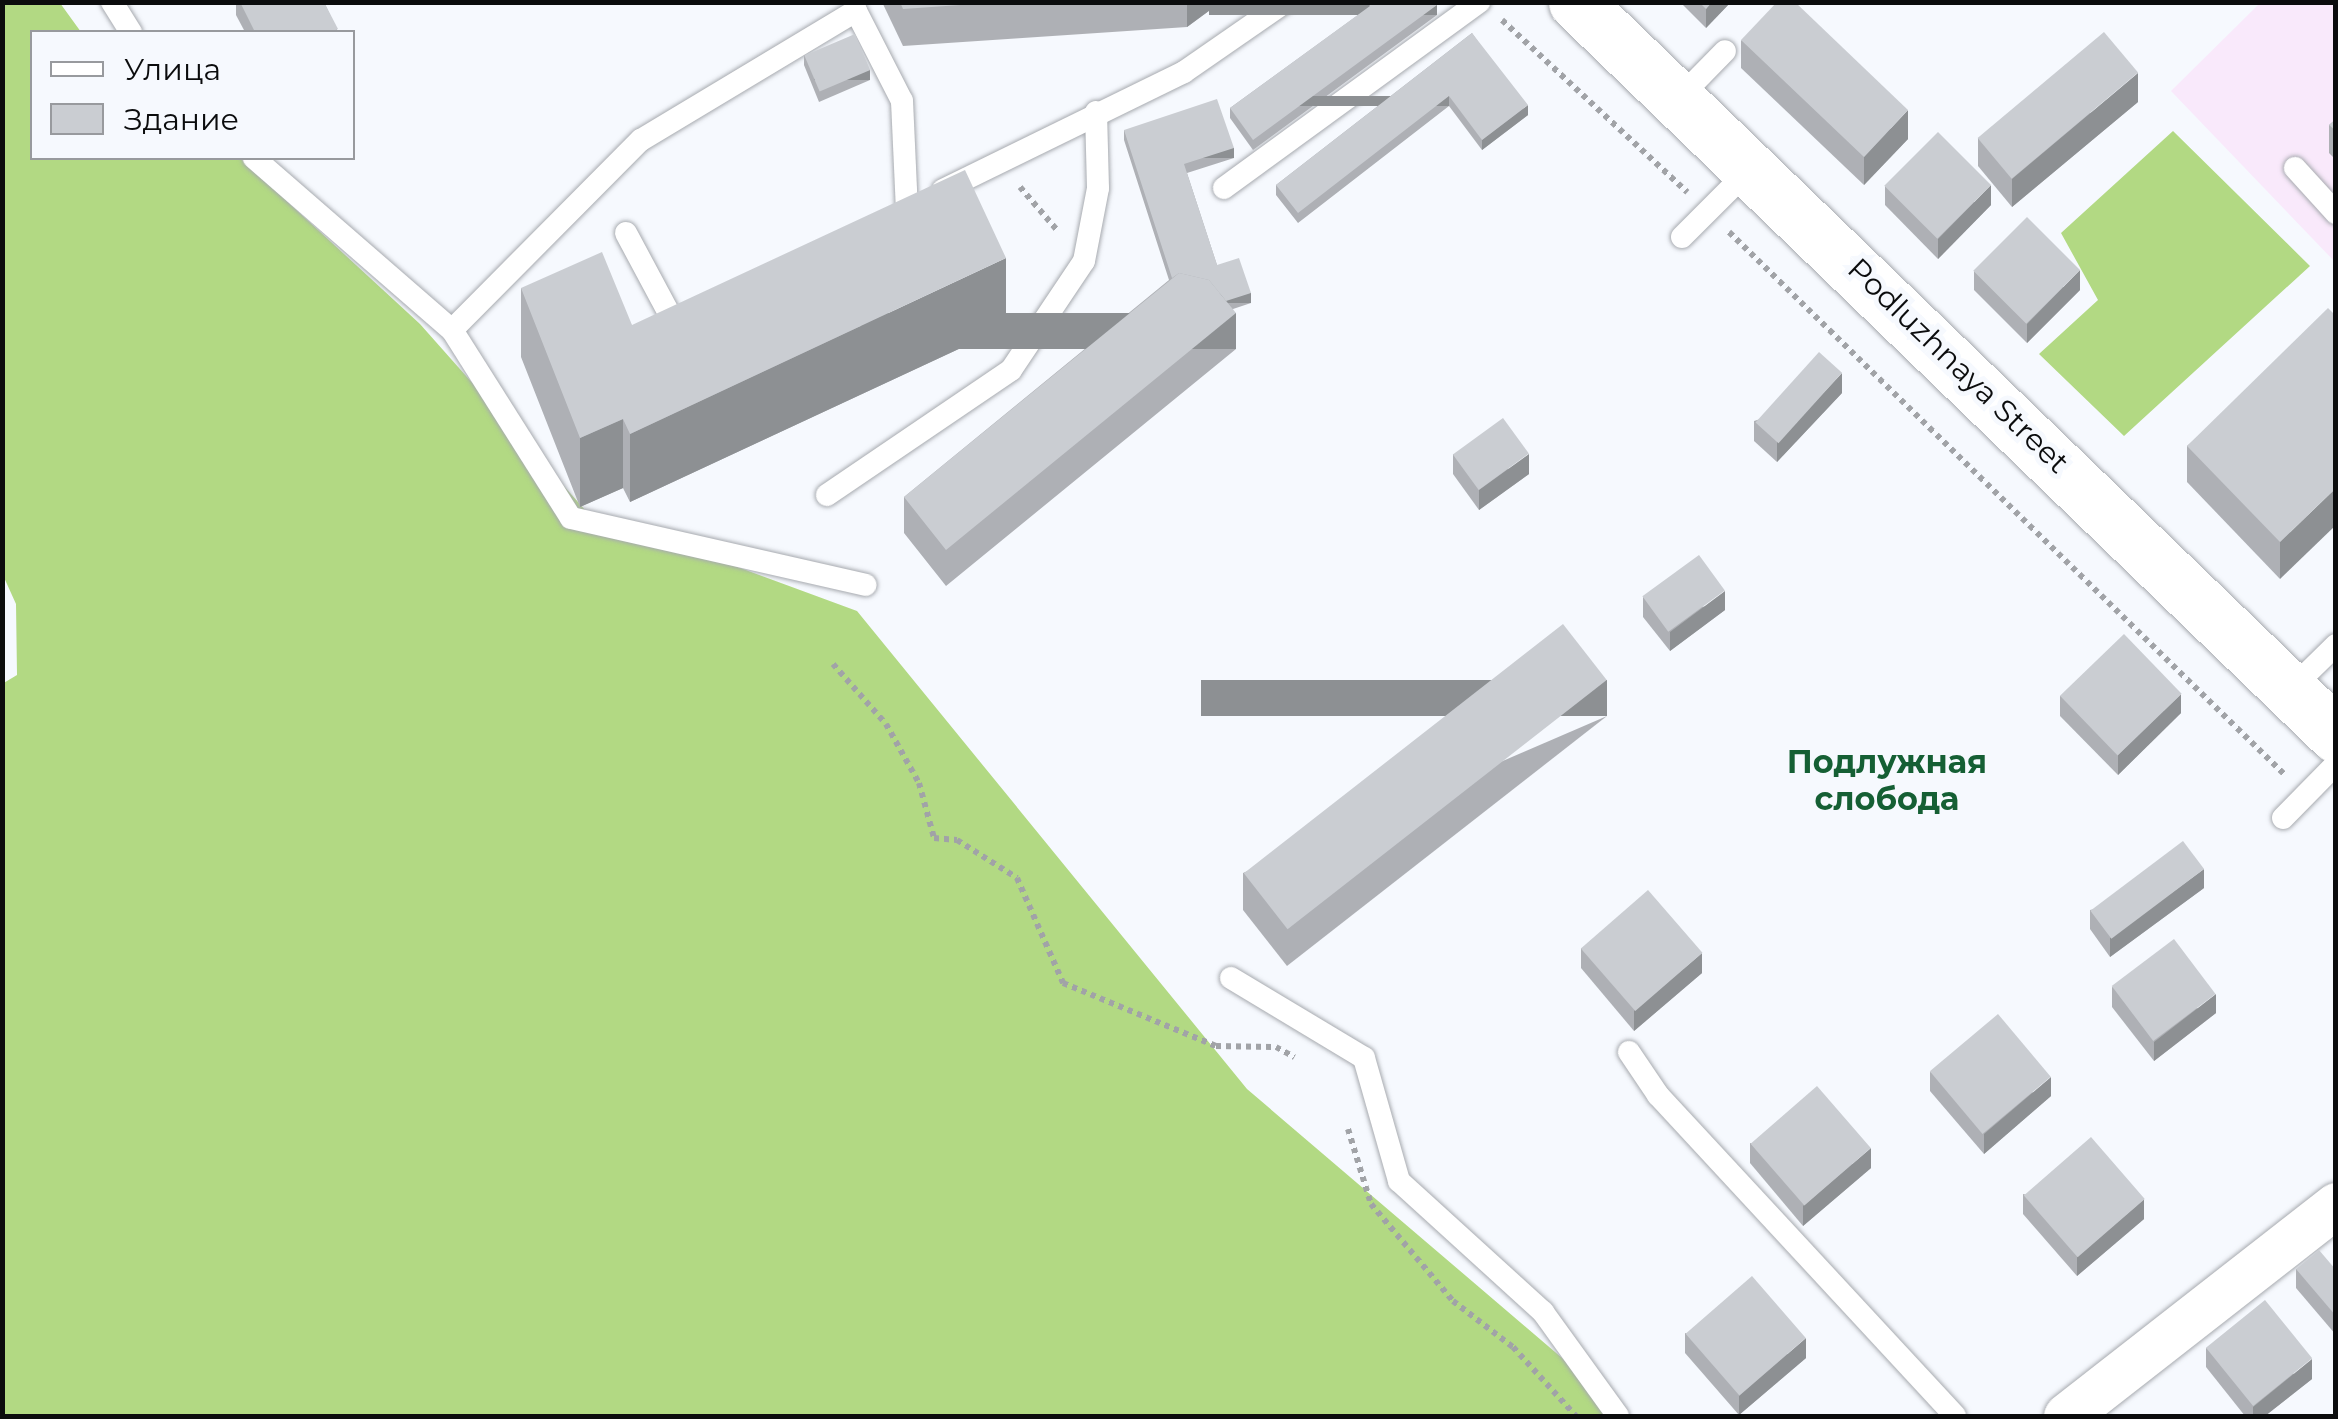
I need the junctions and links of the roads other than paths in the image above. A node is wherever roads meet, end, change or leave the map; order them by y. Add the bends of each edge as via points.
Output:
1 (112, 2) edge
2 (1285, 2) edge
3 (1576, 2) edge
4 (1488, 9) edge
5 (131, 30) edge
6 (1726, 51) dead end
7 (1678, 100) junction
8 (1096, 112) junction
9 (256, 160) edge
10 (2295, 168) dead end
11 (1751, 169) junction
12 (1224, 188) dead end
13 (2336, 213) edge
14 (626, 233) dead end
15 (1682, 237) dead end
16 (712, 310) edge
17 (452, 330) junction
18 (827, 495) dead end
19 (866, 585) dead end
20 (2336, 645) edge
21 (2291, 689) junction
22 (2336, 734) edge
23 (2336, 764) edge
24 (2283, 818) dead end
25 (1230, 978) dead end
26 (1629, 1052) dead end
27 (2336, 1205) edge
28 (1618, 1416) edge
29 (1954, 1416) edge
30 (2066, 1416) edge

1 - 5 lane
2 - 8 lane via 1184,72
3 - 7 street, Podluzhnaya Street
4 - 12 lane
6 - 7 lane
7 - 11 street, Podluzhnaya Street
8 - 17 lane via 898,216 902,102 856,11 641,140
8 - 18 lane via 1098,188 1084,261 1011,370
9 - 17 lane
10 - 13 lane
11 - 15 lane
11 - 21 street, Podluzhnaya Street
14 - 16 lane via 677,328
17 - 19 lane via 571,518
20 - 21 lane
21 - 22 street, Podluzhnaya Street
23 - 24 lane
25 - 28 lane via 1364,1058 1399,1182 1542,1312
26 - 29 lane via 1658,1094
27 - 30 street

